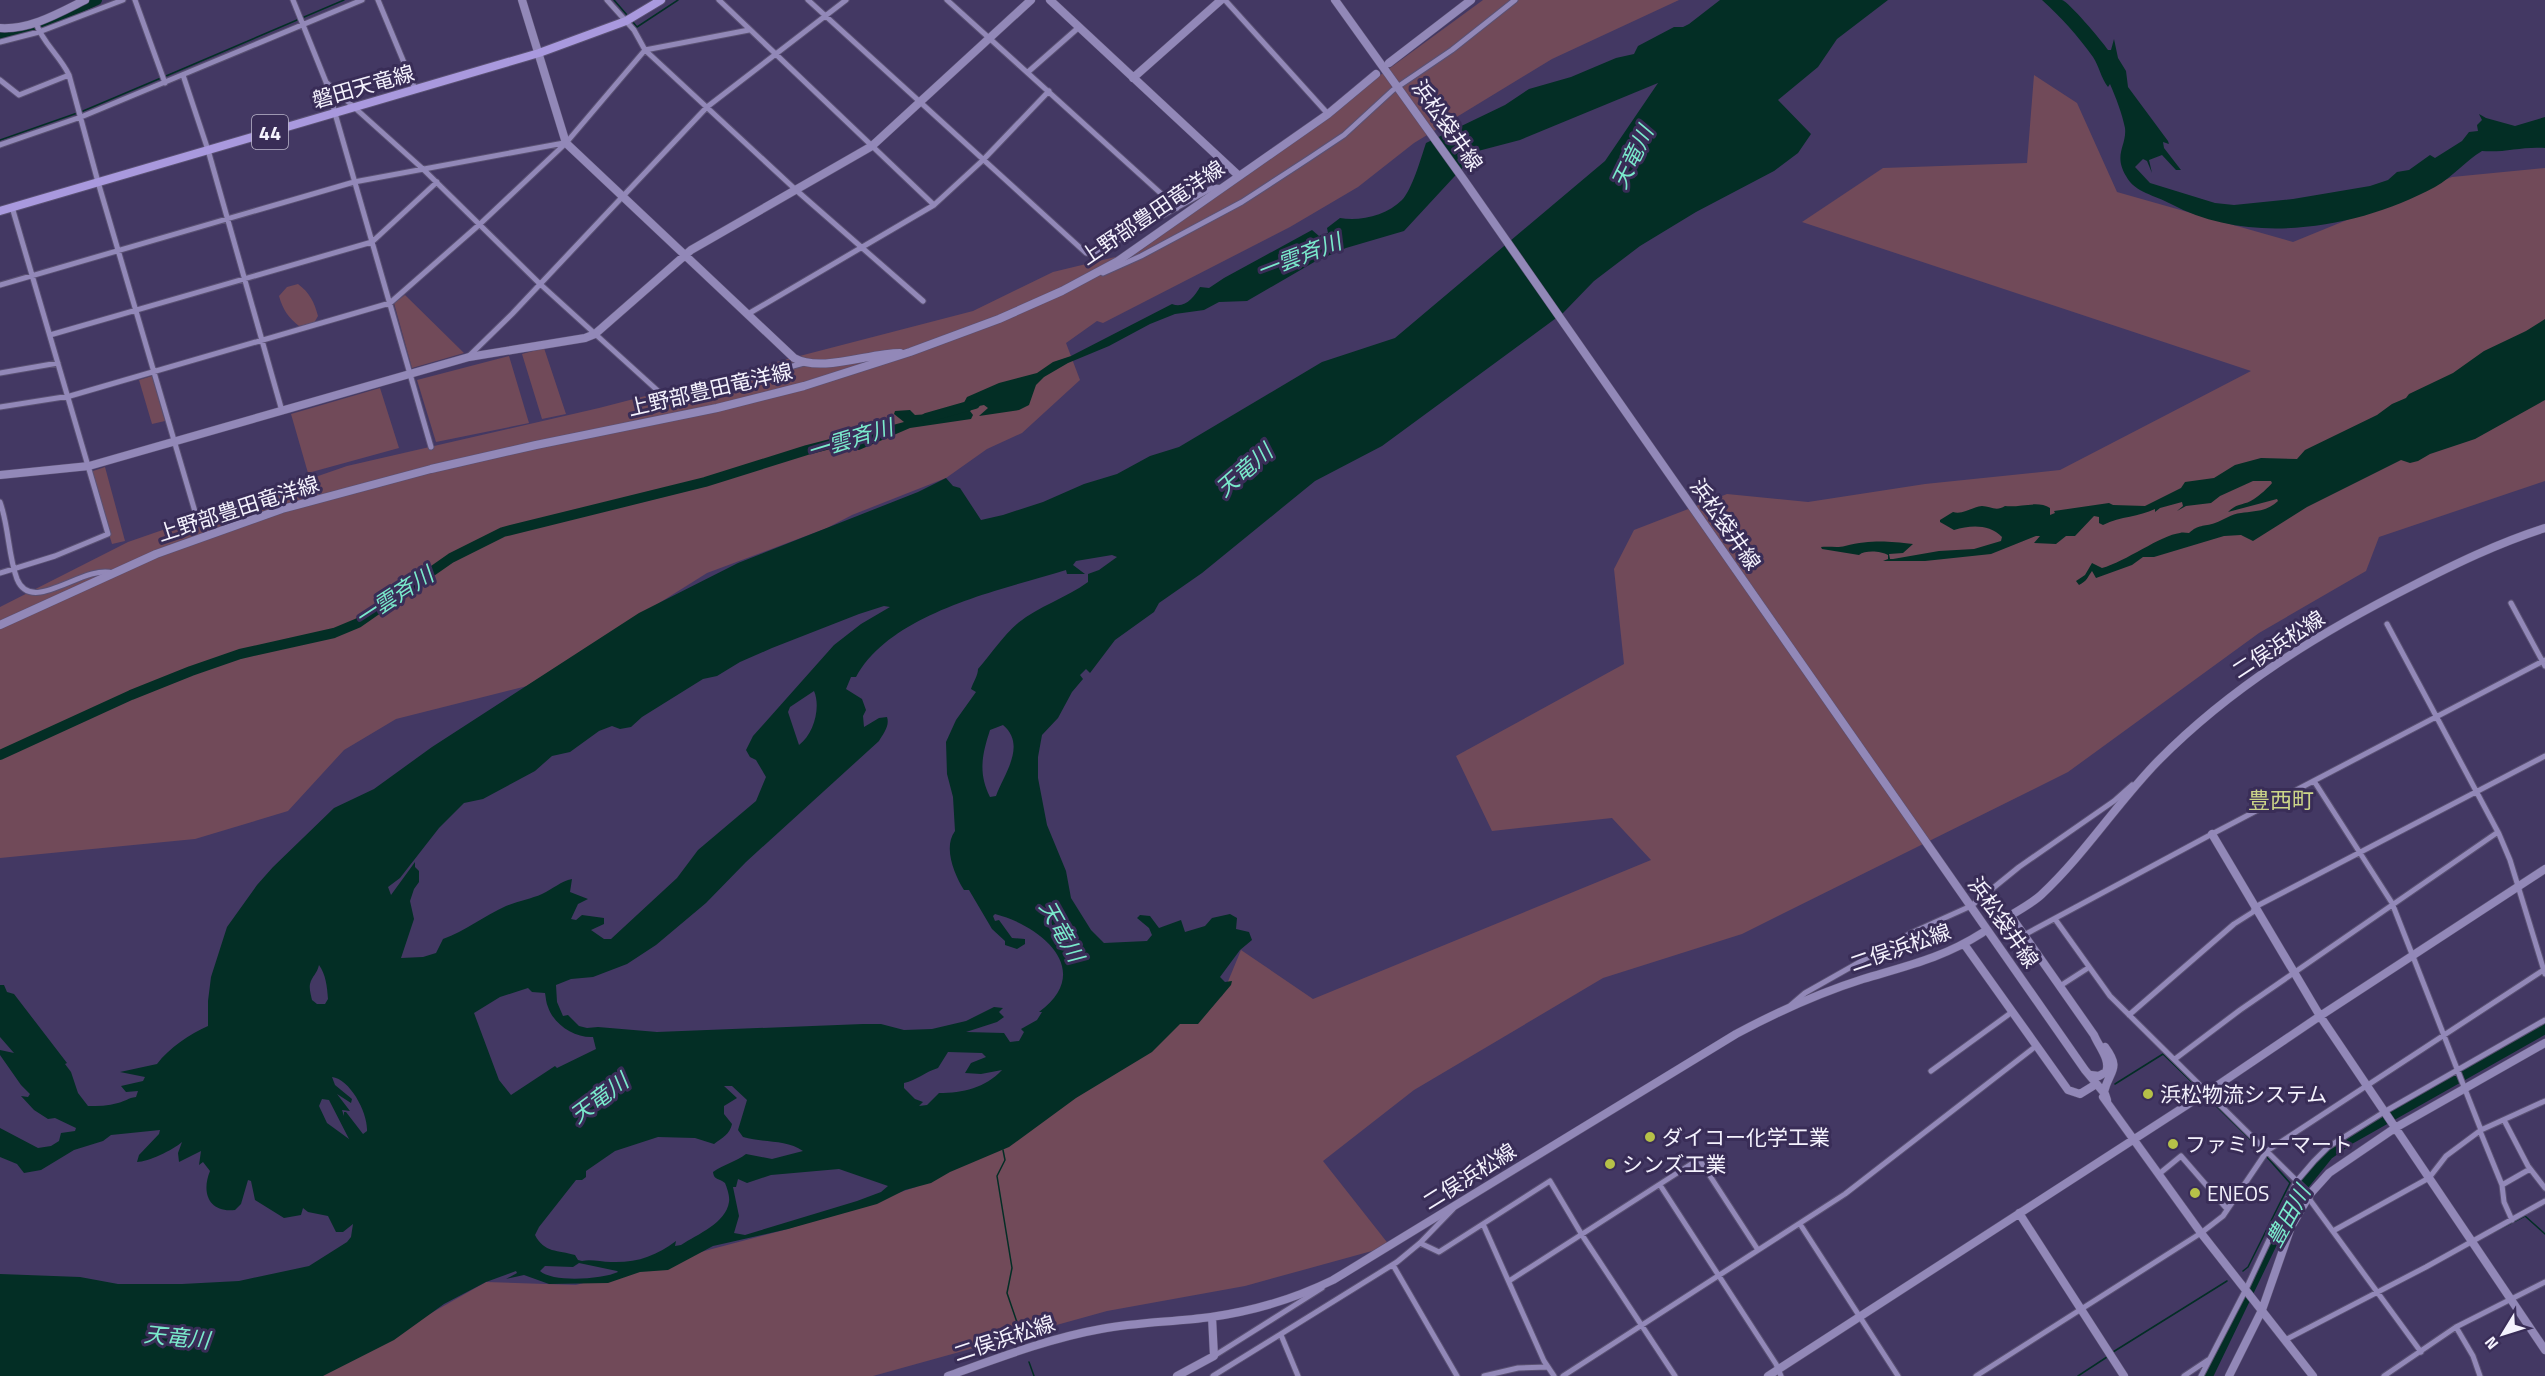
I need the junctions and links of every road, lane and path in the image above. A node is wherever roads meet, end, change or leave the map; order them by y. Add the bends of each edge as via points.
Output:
1 (85, 0) edge
2 (123, 0) edge
3 (135, 0) edge
4 (293, 0) edge
5 (362, 0) edge
6 (378, 0) edge
7 (522, 0) edge
8 (607, 0) edge
9 (661, 0) edge
10 (719, 0) edge
11 (808, 0) edge
12 (846, 0) edge
13 (947, 0) edge
14 (1031, 0) edge
15 (1050, 0) edge
16 (1221, 0) edge
17 (1226, 0) edge
18 (1335, 0) edge
19 (1515, 0) edge
20 (1468, 1) edge
21 (826, 16) junction
22 (626, 21) junction
23 (36, 23) junction
24 (304, 24) junction
25 (0, 28) edge
26 (1078, 28) junction
27 (749, 30) junction
28 (39, 32) junction
29 (989, 38) junction
30 (0, 42) edge
31 (645, 50) junction
32 (539, 53) junction
33 (776, 56) junction
34 (1389, 63) dead end
35 (1028, 72) junction
36 (1376, 74) dead end
37 (69, 75) junction
38 (183, 75) junction
39 (1133, 78) junction
40 (0, 80) edge
41 (326, 82) junction
42 (165, 83) junction
43 (1398, 86) junction
44 (415, 89) junction
45 (1049, 91) junction
46 (920, 101) junction
47 (352, 107) junction
48 (707, 107) junction
49 (334, 113) junction
50 (1328, 114) junction
51 (81, 117) junction
52 (566, 143) junction
53 (0, 145) edge
54 (872, 146) junction
55 (208, 150) junction
56 (983, 160) junction
57 (423, 169) junction
58 (1239, 176) junction
59 (98, 182) junction
60 (354, 182) junction
61 (437, 182) junction
62 (1223, 188) junction
63 (796, 190) junction
64 (621, 196) junction
65 (934, 206) junction
66 (12, 207) junction
67 (1177, 208) junction
68 (0, 211) edge
69 (227, 220) junction
70 (480, 224) junction
71 (372, 242) junction
72 (860, 248) junction
73 (118, 251) junction
74 (685, 255) junction
75 (33, 276) junction
76 (244, 279) junction
77 (539, 283) junction
78 (0, 285) edge
79 (1062, 291) junction
80 (923, 301) dead end
81 (390, 303) junction
82 (136, 310) junction
83 (748, 314) junction
84 (595, 334) junction
85 (50, 335) junction
86 (262, 341) junction
87 (910, 352) junction
88 (469, 357) junction
89 (58, 363) junction
90 (804, 363) junction
91 (153, 371) junction
92 (0, 373) edge
93 (410, 374) junction
94 (70, 396) junction
95 (0, 407) edge
96 (282, 411) junction
97 (173, 442) junction
98 (431, 447) dead end
99 (89, 466) junction
100 (0, 475) edge
101 (0, 502) edge
102 (196, 515) dead end
103 (2545, 528) edge
104 (15, 569) junction
105 (0, 573) edge
106 (113, 573) junction
107 (2511, 603) dead end
108 (2387, 624) dead end
109 (0, 625) edge
110 (2544, 663) edge
111 (2437, 717) junction
112 (2545, 756) edge
113 (2158, 762) junction
114 (2314, 781) junction
115 (2476, 792) junction
116 (2498, 832) junction
117 (2212, 834) junction
118 (2361, 852) junction
119 (2545, 869) edge
120 (2517, 887) junction
121 (2392, 903) junction
122 (1971, 906) junction
123 (2255, 907) junction
124 (2010, 915) junction
125 (2055, 919) junction
126 (1996, 924) dead end
127 (1982, 933) dead end
128 (2024, 935) junction
129 (1964, 944) junction
130 (2413, 955) junction
131 (2088, 968) junction
132 (2545, 971) edge
133 (2294, 973) junction
134 (2060, 986) junction
135 (1790, 1007) junction
136 (2012, 1012) junction
137 (2129, 1015) junction
138 (2319, 1016) junction
139 (2545, 1020) edge
140 (2445, 1034) junction
141 (2094, 1035) junction
142 (2545, 1043) edge
143 (2036, 1046) junction
144 (2175, 1059) junction
145 (2459, 1069) junction
146 (1931, 1071) dead end
147 (2088, 1072) junction
148 (2465, 1085) junction
149 (2093, 1086) junction
150 (2366, 1086) junction
151 (2206, 1092) junction
152 (2105, 1096) junction
153 (2544, 1103) edge
154 (2384, 1113) junction
155 (2504, 1120) junction
156 (2393, 1126) junction
157 (2481, 1131) junction
158 (2135, 1139) junction
159 (2265, 1153) junction
160 (2530, 1169) junction
161 (2159, 1174) junction
162 (2429, 1178) junction
163 (2296, 1182) junction
164 (1660, 1185) junction
165 (2502, 1185) junction
166 (2545, 1188) edge
167 (2308, 1192) junction
168 (2545, 1201) edge
169 (1458, 1203) junction
170 (2227, 1209) junction
171 (2019, 1213) junction
172 (2512, 1220) junction
173 (1483, 1224) junction
174 (1800, 1224) junction
175 (2333, 1231) junction
176 (2201, 1233) junction
177 (1582, 1235) junction
178 (1420, 1243) junction
179 (2473, 1243) junction
180 (1758, 1250) junction
181 (1393, 1265) junction
182 (1718, 1276) junction
183 (1333, 1280) junction
184 (1509, 1281) junction
185 (2545, 1282) edge
186 (2246, 1289) junction
187 (2376, 1291) junction
188 (2510, 1299) junction
189 (2080, 1309) junction
190 (2262, 1310) junction
191 (1212, 1317) junction
192 (1861, 1317) junction
193 (1643, 1326) junction
194 (2456, 1327) junction
195 (1281, 1335) junction
196 (2285, 1340) junction
197 (2545, 1350) edge
198 (2421, 1352) junction
199 (1214, 1356) junction
200 (2209, 1360) junction
201 (1548, 1367) junction
202 (1779, 1373) edge
203 (948, 1376) edge
204 (1177, 1376) edge
205 (1213, 1376) edge
206 (1298, 1376) edge
207 (1457, 1376) edge
208 (1484, 1376) edge
209 (1554, 1376) edge
210 (1563, 1376) edge
211 (1675, 1376) edge
212 (1768, 1376) edge
213 (1898, 1376) edge
214 (1976, 1376) edge
215 (2124, 1376) edge
216 (2184, 1376) edge
217 (2201, 1376) edge
218 (2229, 1376) edge
219 (2313, 1376) edge
220 (2384, 1376) edge
221 (2480, 1376) edge

1 - 23 main road
2 - 28 street
3 - 42 street
4 - 24 street
5 - 24 street
6 - 44 street
7 - 32 main road
8 - 22 street
9 - 22 main road, 磐田天竜線 / 44
10 - 27 street
11 - 21 street
12 - 21 street
13 - 29 street
14 - 29 main road
15 - 26 main road
16 - 39 main road
17 - 50 street
18 - 43 main road, 浜松袋井線
19 - 43 street
20 - 34 main road
21 - 33 street
21 - 46 street
22 - 31 street
22 - 32 main road, 磐田天竜線 / 44
23 - 25 main road
23 - 28 street
24 - 38 street
24 - 41 street
26 - 35 street
26 - 39 main road
27 - 31 street
27 - 33 street
28 - 30 street
28 - 37 street
29 - 35 street
29 - 46 main road
31 - 48 street
31 - 52 street
32 - 44 main road, 磐田天竜線 / 44
32 - 52 main road
33 - 48 street
33 - 54 street
35 - 45 street
36 - 50 main road, 上野部豊田竜洋線
37 - 40 street via 19,95
37 - 51 street
38 - 42 street
38 - 55 street
39 - 58 main road
41 - 47 street
41 - 49 street
42 - 51 street
43 - 79 street via 1344,135 1242,202 1141,256
43 - 122 main road, 浜松袋井線
44 - 47 main road, 磐田天竜線 / 44
45 - 56 street
45 - 67 street
46 - 54 main road
46 - 56 street
47 - 49 main road, 磐田天竜線 / 44
47 - 57 street
48 - 63 street
48 - 64 street
49 - 55 main road, 磐田天竜線 / 44
49 - 60 street
50 - 58 main road, 上野部豊田竜洋線
51 - 53 street
51 - 59 street
52 - 57 street
52 - 64 main road
52 - 70 street
54 - 63 main road
54 - 65 street
55 - 59 main road, 磐田天竜線 / 44
55 - 69 street
56 - 65 street
56 - 67 street via 1086,253 1092,254
57 - 60 street
57 - 61 street
58 - 62 main road, 上野部豊田竜洋線
59 - 66 main road, 磐田天竜線 / 44
59 - 73 street
60 - 69 street
60 - 71 street
61 - 70 street
61 - 71 street
62 - 67 street via 1214,187
62 - 79 main road, 上野部豊田竜洋線 via 1118,261
63 - 72 street
63 - 74 main road
64 - 74 main road
64 - 77 street
65 - 72 street
66 - 68 main road, 磐田天竜線 / 44
66 - 75 street
69 - 73 street
69 - 76 street
70 - 77 street
70 - 81 street
71 - 76 street
71 - 81 street
72 - 80 street
72 - 83 street
73 - 75 street
73 - 82 street
74 - 83 main road
74 - 84 main road
75 - 78 street
75 - 85 street
76 - 82 street
76 - 86 street
77 - 84 street
77 - 88 street
79 - 87 main road, 上野部豊田竜洋線
81 - 86 street
81 - 93 street
82 - 85 street
82 - 91 street
83 - 90 main road
84 - 88 main road
84 - 90 street via 668,400
85 - 89 street
86 - 91 street
86 - 96 street
87 - 90 main road
87 - 106 main road, 上野部豊田竜洋線 via 804,386 728,405 431,469 282,509
88 - 93 main road
89 - 92 street
89 - 94 street
91 - 94 street
91 - 97 street
93 - 96 main road
93 - 98 street
94 - 95 street
94 - 99 street
96 - 97 main road
97 - 99 main road
97 - 102 street
99 - 100 main road
99 - 104 street via 108,534
101 - 104 street
103 - 113 main road, 二俣浜松線 via 2471,556 2309,641 2239,690
104 - 105 street
104 - 106 street via 20,585 34,594 95,572
106 - 109 main road, 上野部豊田竜洋線
107 - 110 street
108 - 111 street
110 - 111 street
111 - 114 street
111 - 115 street
112 - 115 street
113 - 122 street via 2114,801 2019,867
113 - 124 main road, 二俣浜松線 via 2040,896
114 - 117 street
114 - 118 street
115 - 116 street
115 - 118 street
116 - 120 street
116 - 121 street
117 - 123 main road
117 - 125 street
118 - 121 street
118 - 123 street
119 - 120 main road
120 - 130 main road
120 - 132 street
121 - 130 street
121 - 133 street
122 - 135 street via 1911,933 1805,993
122 - 147 main road, 浜松袋井線
123 - 133 main road
123 - 137 street
124 - 126 main road, 二俣浜松線
124 - 128 main road
125 - 128 street
125 - 131 street
127 - 129 main road, 二俣浜松線
128 - 134 main road
129 - 135 main road, 二俣浜松線
129 - 136 main road
130 - 138 main road
130 - 140 street
131 - 134 street
131 - 137 street
132 - 140 street
133 - 138 main road
133 - 144 street
134 - 141 main road
135 - 169 main road, 二俣浜松線 via 1670,1072
136 - 143 main road
136 - 146 street
137 - 144 street
138 - 150 main road
138 - 151 main road
139 - 145 street
140 - 145 street
140 - 150 street
141 - 147 main road via 2108,1066 2103,1075
141 - 152 main road via 2114,1063
142 - 148 main road
143 - 149 main road via 2070,1092 2080,1094
143 - 174 street via 1845,1194
144 - 151 street
145 - 148 street
145 - 154 street
147 - 149 main road, 浜松袋井線
147 - 152 main road, 浜松袋井線
148 - 156 main road
148 - 157 street
149 - 152 main road, 浜松袋井線
150 - 154 main road
150 - 159 street
151 - 158 main road
151 - 159 street
152 - 158 main road, 浜松袋井線
153 - 155 street
154 - 156 main road
154 - 163 street via 2328,1147
155 - 157 street
155 - 160 street
156 - 162 main road
156 - 167 main road
157 - 162 street via 2446,1156
157 - 165 street
158 - 161 main road, 浜松袋井線
158 - 171 main road
159 - 163 street
159 - 170 street
160 - 165 street
160 - 166 street
161 - 170 street via 2181,1156
161 - 176 main road, 浜松袋井線
162 - 175 street
162 - 179 main road
163 - 167 street
163 - 186 street
164 - 177 street
164 - 180 street via 1699,1159
164 - 182 street
165 - 172 street
167 - 175 street
167 - 190 main road via 2282,1249
168 - 172 street
169 - 178 street
169 - 183 main road, 二俣浜松線
170 - 176 street
171 - 189 main road
171 - 192 main road
172 - 179 street
173 - 177 street via 1550,1181
173 - 178 street via 1439,1252
173 - 184 street
174 - 180 street
174 - 192 street
175 - 187 street
176 - 186 main road, 浜松袋井線
176 - 189 street
177 - 184 street
177 - 193 street
178 - 181 street
179 - 187 street
179 - 188 main road
180 - 182 street
181 - 195 street
181 - 207 street
182 - 193 street
182 - 202 street
183 - 191 main road, 二俣浜松線 via 1300,1296
183 - 199 street
184 - 201 street
185 - 188 street
186 - 190 main road, 浜松袋井線
186 - 200 street
187 - 196 street
187 - 198 street
188 - 194 street
188 - 197 main road
189 - 214 street
189 - 215 main road
190 - 196 main road, 浜松袋井線
190 - 218 main road
191 - 199 main road
191 - 203 main road, 二俣浜松線 via 1080,1333
192 - 202 main road
192 - 213 street
193 - 210 street
193 - 211 street
194 - 198 street
194 - 221 street
195 - 205 street
195 - 206 street
196 - 219 main road, 浜松袋井線
198 - 220 street
199 - 204 main road
200 - 216 street
200 - 217 street
201 - 208 street via 1518,1368
201 - 209 street
202 - 212 main road

